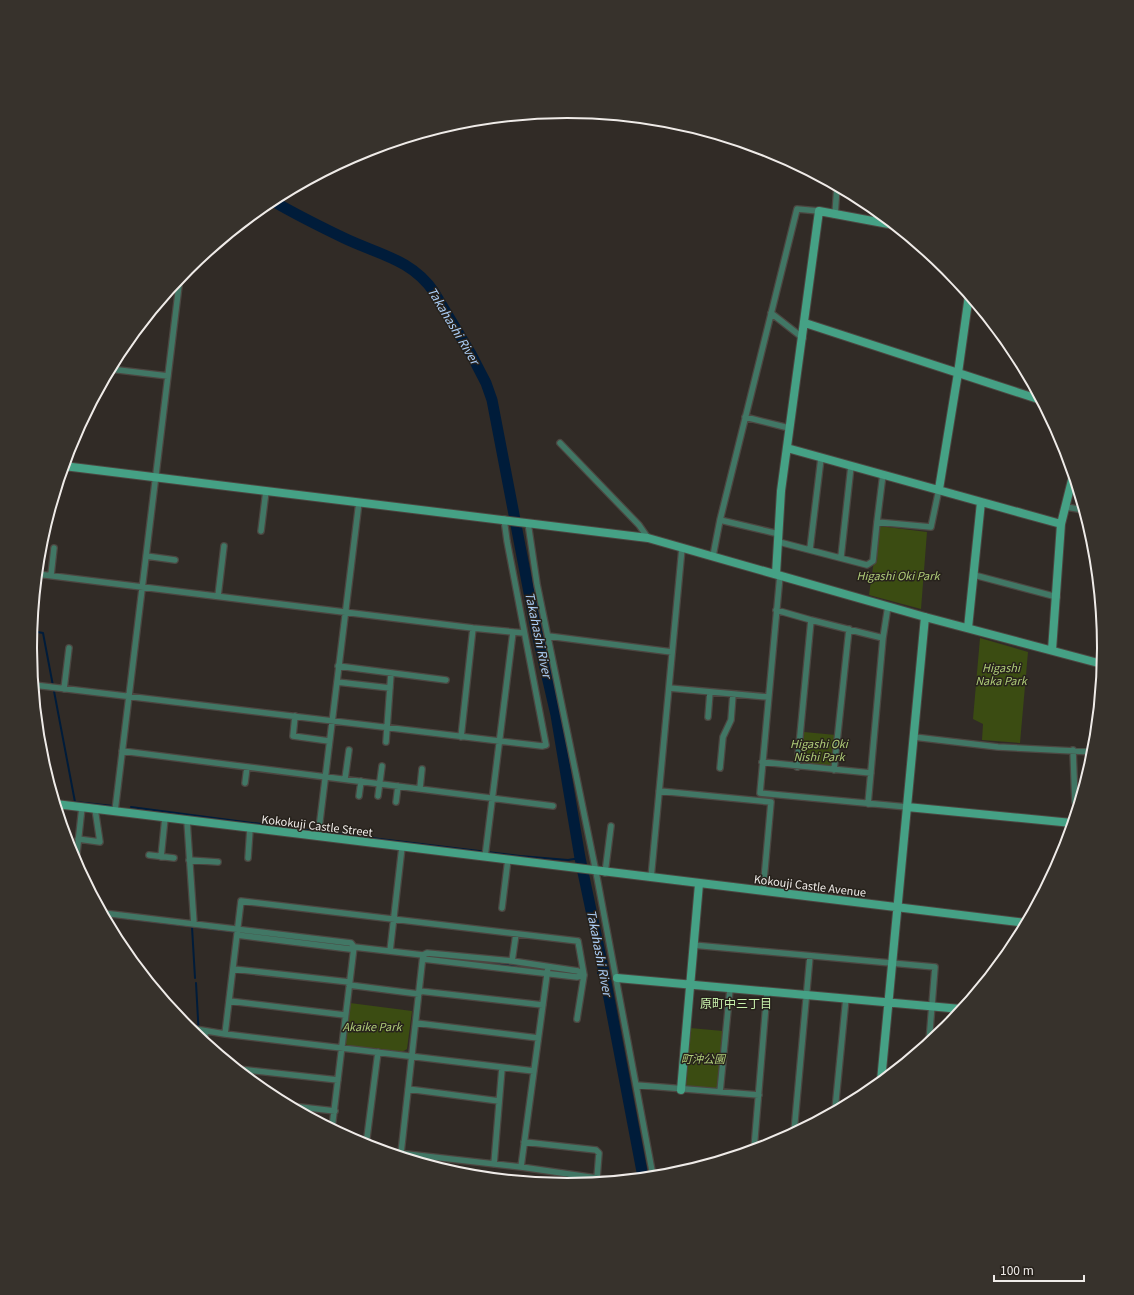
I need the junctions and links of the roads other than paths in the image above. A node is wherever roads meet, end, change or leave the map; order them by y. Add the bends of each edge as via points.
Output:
1 (837, 192) edge
2 (819, 211) junction
3 (835, 215) junction
4 (884, 223) edge
5 (179, 287) edge
6 (968, 302) edge
7 (771, 313) junction
8 (805, 323) junction
9 (803, 338) junction
10 (116, 370) edge
11 (958, 373) junction
12 (168, 376) junction
13 (1034, 398) edge
14 (745, 417) junction
15 (789, 428) junction
16 (560, 443) dead end
17 (787, 448) junction
18 (821, 458) junction
19 (852, 466) junction
20 (69, 467) edge
21 (883, 474) junction
22 (156, 477) junction
23 (1071, 484) edge
24 (938, 489) junction
25 (266, 491) junction
26 (358, 502) junction
27 (981, 502) junction
28 (1066, 508) junction
29 (1079, 509) edge
30 (504, 519) junction
31 (720, 520) junction
32 (526, 522) junction
33 (877, 522) junction
34 (1061, 524) junction
35 (260, 531) dead end
36 (648, 538) junction
37 (779, 538) junction
38 (224, 546) dead end
39 (54, 548) dead end
40 (682, 548) junction
41 (810, 549) junction
42 (146, 556) junction
43 (713, 556) junction
44 (841, 557) junction
45 (175, 560) dead end
46 (42, 575) edge
47 (778, 575) junction
48 (974, 575) junction
49 (51, 576) junction
50 (142, 587) junction
51 (218, 596) junction
52 (1057, 597) junction
53 (888, 606) junction
54 (776, 610) junction
55 (345, 612) junction
56 (925, 617) junction
57 (811, 620) junction
58 (473, 628) junction
59 (968, 628) junction
60 (849, 630) junction
61 (513, 632) junction
62 (524, 633) junction
63 (548, 636) junction
64 (883, 638) junction
65 (69, 648) dead end
66 (1052, 650) junction
67 (672, 652) junction
68 (1097, 662) edge
69 (338, 666) junction
70 (392, 673) junction
71 (446, 680) dead end
72 (336, 682) junction
73 (38, 686) edge
74 (61, 688) junction
75 (390, 688) junction
76 (669, 688) junction
77 (710, 692) junction
78 (733, 694) junction
79 (129, 696) junction
80 (768, 696) junction
81 (295, 716) junction
82 (708, 717) dead end
83 (332, 720) junction
84 (387, 728) junction
85 (461, 736) junction
86 (914, 737) junction
87 (329, 741) junction
88 (500, 741) junction
89 (386, 742) dead end
90 (349, 750) dead end
91 (1073, 750) junction
92 (1087, 751) edge
93 (122, 752) junction
94 (762, 762) junction
95 (382, 766) dead end
96 (247, 767) junction
97 (797, 767) junction
98 (720, 768) dead end
99 (422, 769) dead end
100 (834, 770) junction
101 (871, 773) junction
102 (326, 777) junction
103 (345, 779) junction
104 (361, 781) junction
105 (245, 783) dead end
106 (380, 783) junction
107 (398, 786) junction
108 (420, 788) junction
109 (659, 791) junction
110 (359, 796) dead end
111 (378, 796) dead end
112 (493, 797) junction
113 (1075, 799) edge
114 (396, 802) dead end
115 (868, 804) junction
116 (61, 805) edge
117 (553, 806) dead end
118 (82, 807) junction
119 (907, 807) junction
120 (95, 809) junction
121 (115, 812) junction
122 (165, 818) junction
123 (187, 821) junction
124 (1067, 823) edge
125 (611, 826) dead end
126 (250, 829) junction
127 (318, 837) junction
128 (78, 839) junction
129 (402, 847) junction
130 (77, 850) edge
131 (485, 853) junction
132 (150, 855) dead end
133 (161, 857) junction
134 (174, 858) dead end
135 (248, 858) dead end
136 (189, 860) junction
137 (508, 860) junction
138 (218, 862) dead end
139 (593, 871) junction
140 (605, 873) junction
141 (651, 878) junction
142 (699, 884) junction
143 (763, 892) junction
144 (502, 908) dead end
145 (897, 908) junction
146 (109, 914) edge
147 (394, 918) junction
148 (1020, 922) edge
149 (194, 924) junction
150 (238, 932) junction
151 (516, 934) junction
152 (694, 945) junction
153 (354, 947) junction
154 (390, 951) junction
155 (810, 956) junction
156 (423, 957) junction
157 (512, 961) junction
158 (892, 963) junction
159 (548, 967) junction
160 (233, 969) junction
161 (547, 974) junction
162 (584, 975) junction
163 (616, 978) junction
164 (349, 983) junction
165 (690, 985) junction
166 (730, 989) junction
167 (768, 992) junction
168 (419, 993) junction
169 (807, 994) junction
170 (846, 998) junction
171 (229, 1001) junction
172 (888, 1002) junction
173 (543, 1004) junction
174 (932, 1006) junction
175 (954, 1009) edge
176 (345, 1015) junction
177 (577, 1019) dead end
178 (416, 1023) junction
179 (201, 1030) edge
180 (204, 1031) joint
181 (930, 1033) edge
182 (225, 1034) junction
183 (538, 1038) junction
184 (341, 1048) junction
185 (378, 1052) junction
186 (411, 1056) junction
187 (502, 1068) junction
188 (247, 1070) edge
189 (534, 1071) junction
190 (882, 1074) edge
191 (338, 1080) junction
192 (636, 1085) junction
193 (408, 1089) junction
194 (681, 1090) junction
195 (720, 1092) junction
196 (759, 1095) junction
197 (499, 1101) junction
198 (836, 1104) edge
199 (305, 1108) edge
200 (335, 1111) junction
201 (333, 1123) edge
202 (795, 1126) edge
203 (367, 1138) edge
204 (524, 1142) junction
205 (755, 1143) edge
206 (401, 1150) edge
207 (416, 1155) edge
208 (494, 1164) junction
209 (521, 1167) junction
210 (652, 1170) edge
211 (597, 1176) edge
212 (589, 1177) edge

1 - 3 street
2 - 3 street
2 - 7 street via 797,209
2 - 8 street
3 - 4 street
5 - 12 street
6 - 11 street
7 - 9 street
7 - 14 street
8 - 9 street
8 - 11 street
9 - 15 street
10 - 12 street
11 - 13 street
11 - 24 street
12 - 22 street
14 - 15 street
14 - 31 street
15 - 17 street
16 - 36 street via 639,525
17 - 18 street
17 - 37 street via 781,491
18 - 19 street
18 - 41 street
19 - 21 street
19 - 44 street
20 - 22 street
21 - 24 street
21 - 33 street
22 - 25 street
22 - 42 street
23 - 28 street
24 - 27 street
24 - 33 street via 931,527
25 - 26 street
25 - 35 street
26 - 30 street
26 - 55 street
27 - 34 street
27 - 48 street
28 - 29 street
28 - 34 street
30 - 32 street
30 - 62 street
31 - 37 street
31 - 43 street
32 - 36 street
32 - 63 street
33 - 44 street via 872,561 867,565
34 - 52 street
36 - 40 street
37 - 41 street
37 - 47 street
38 - 51 street
39 - 49 street
40 - 43 street
40 - 67 street
41 - 44 street
42 - 45 street
42 - 50 street
43 - 47 street
46 - 49 street
47 - 53 street
47 - 54 street
48 - 52 street
48 - 59 street
49 - 50 street
50 - 51 street
50 - 79 street
51 - 55 street
52 - 66 street
53 - 56 street
53 - 64 street
54 - 57 street
54 - 80 street
55 - 58 street
55 - 69 street
56 - 59 street
56 - 86 street
57 - 60 street
57 - 97 street
58 - 61 street
58 - 85 street
59 - 66 street
60 - 64 street
60 - 100 street
61 - 62 street
61 - 88 street
62 - 88 street via 546,745
63 - 67 street
63 - 139 street
64 - 101 street
65 - 74 street
66 - 68 street
67 - 76 street
69 - 70 street
69 - 72 street
70 - 71 street
70 - 75 street
72 - 75 street
72 - 83 street
73 - 74 street
74 - 79 street
75 - 84 street
76 - 77 street
76 - 109 street
77 - 78 street
77 - 82 street
78 - 80 street
78 - 98 street via 731,720 723,737
79 - 81 street
79 - 93 street
80 - 94 street
81 - 83 street
81 - 87 street via 293,736
83 - 84 street
83 - 87 street
84 - 85 street
84 - 89 street
85 - 88 street
86 - 91 street via 998,747
86 - 119 street
87 - 102 street
88 - 112 street
90 - 103 street
91 - 92 street
91 - 113 street
93 - 96 street
93 - 121 street
94 - 97 street
94 - 115 street via 760,793
95 - 106 street
96 - 102 street
96 - 105 street
97 - 100 street
99 - 108 street
100 - 101 street
101 - 115 street
102 - 103 street
102 - 127 street
103 - 104 street
104 - 106 street
104 - 110 street
106 - 107 street
106 - 111 street
107 - 108 street
107 - 114 street
108 - 112 street
109 - 141 street
109 - 143 street via 771,802
112 - 117 street
112 - 131 street
115 - 119 street
116 - 118 street, Kokokuji Castle Street
118 - 120 street, Kokokuji Castle Street
118 - 128 street
119 - 124 street
119 - 145 street
120 - 121 street, Kokokuji Castle Street
120 - 128 street via 100,842
121 - 122 street, Kokokuji Castle Street
122 - 123 street, Kokokuji Castle Street
122 - 133 street
123 - 126 street, Kokokuji Castle Street
123 - 136 street
125 - 140 street
126 - 127 street, Kokokuji Castle Street
126 - 135 street
127 - 129 street, Kokokuji Castle Street
128 - 130 street
129 - 131 street, Kokokuji Castle Street
129 - 147 street
131 - 137 street, Kokokuji Castle Street
132 - 133 street
133 - 134 street
136 - 138 street
136 - 149 street
137 - 139 street, Kokokuji Castle Street
137 - 144 street
139 - 140 street, Kokouji Castle Avenue
139 - 163 street
140 - 141 street, Kokouji Castle Avenue
141 - 142 street, Kokouji Castle Avenue
142 - 143 street, Kokouji Castle Avenue
142 - 152 street
143 - 145 street, Kokouji Castle Avenue
145 - 148 street, Kokouji Castle Avenue
145 - 158 street
146 - 149 street
147 - 150 street via 241,901
147 - 151 street
147 - 154 street
149 - 150 street
150 - 153 street via 351,943
150 - 160 street
151 - 157 street
151 - 162 street via 578,941
152 - 155 street
152 - 165 street
153 - 154 street
153 - 164 street
154 - 156 street
155 - 158 street
155 - 169 street
156 - 157 street via 426,953
156 - 161 street
156 - 168 street
157 - 159 street
158 - 172 street
158 - 174 street via 935,967
159 - 161 street
159 - 162 street via 578,971
160 - 164 street
160 - 171 street
161 - 162 street via 576,977
161 - 173 street
162 - 177 street
163 - 165 street
163 - 192 street
164 - 168 street
164 - 176 street
165 - 166 street
165 - 194 street
166 - 167 street
166 - 195 street
167 - 169 street
167 - 196 street
168 - 173 street
168 - 178 street
169 - 170 street
169 - 202 street
170 - 172 street
170 - 198 street
171 - 176 street
171 - 182 street
172 - 174 street
172 - 190 street
173 - 183 street
174 - 175 street
174 - 181 street
176 - 184 street
178 - 183 street
178 - 186 street
179 - 180 street
180 - 182 street
182 - 184 street
183 - 189 street
184 - 185 street
184 - 191 street
185 - 186 street
185 - 203 street
186 - 187 street
186 - 193 street
187 - 189 street
187 - 197 street
188 - 191 street
189 - 204 street
191 - 200 street
192 - 194 street
192 - 210 street
193 - 197 street
193 - 206 street
194 - 195 street
195 - 196 street
196 - 205 street
197 - 208 street
199 - 200 street
200 - 201 street
204 - 209 street
204 - 211 street via 596,1150 599,1153
207 - 208 street
208 - 209 street
209 - 212 street

